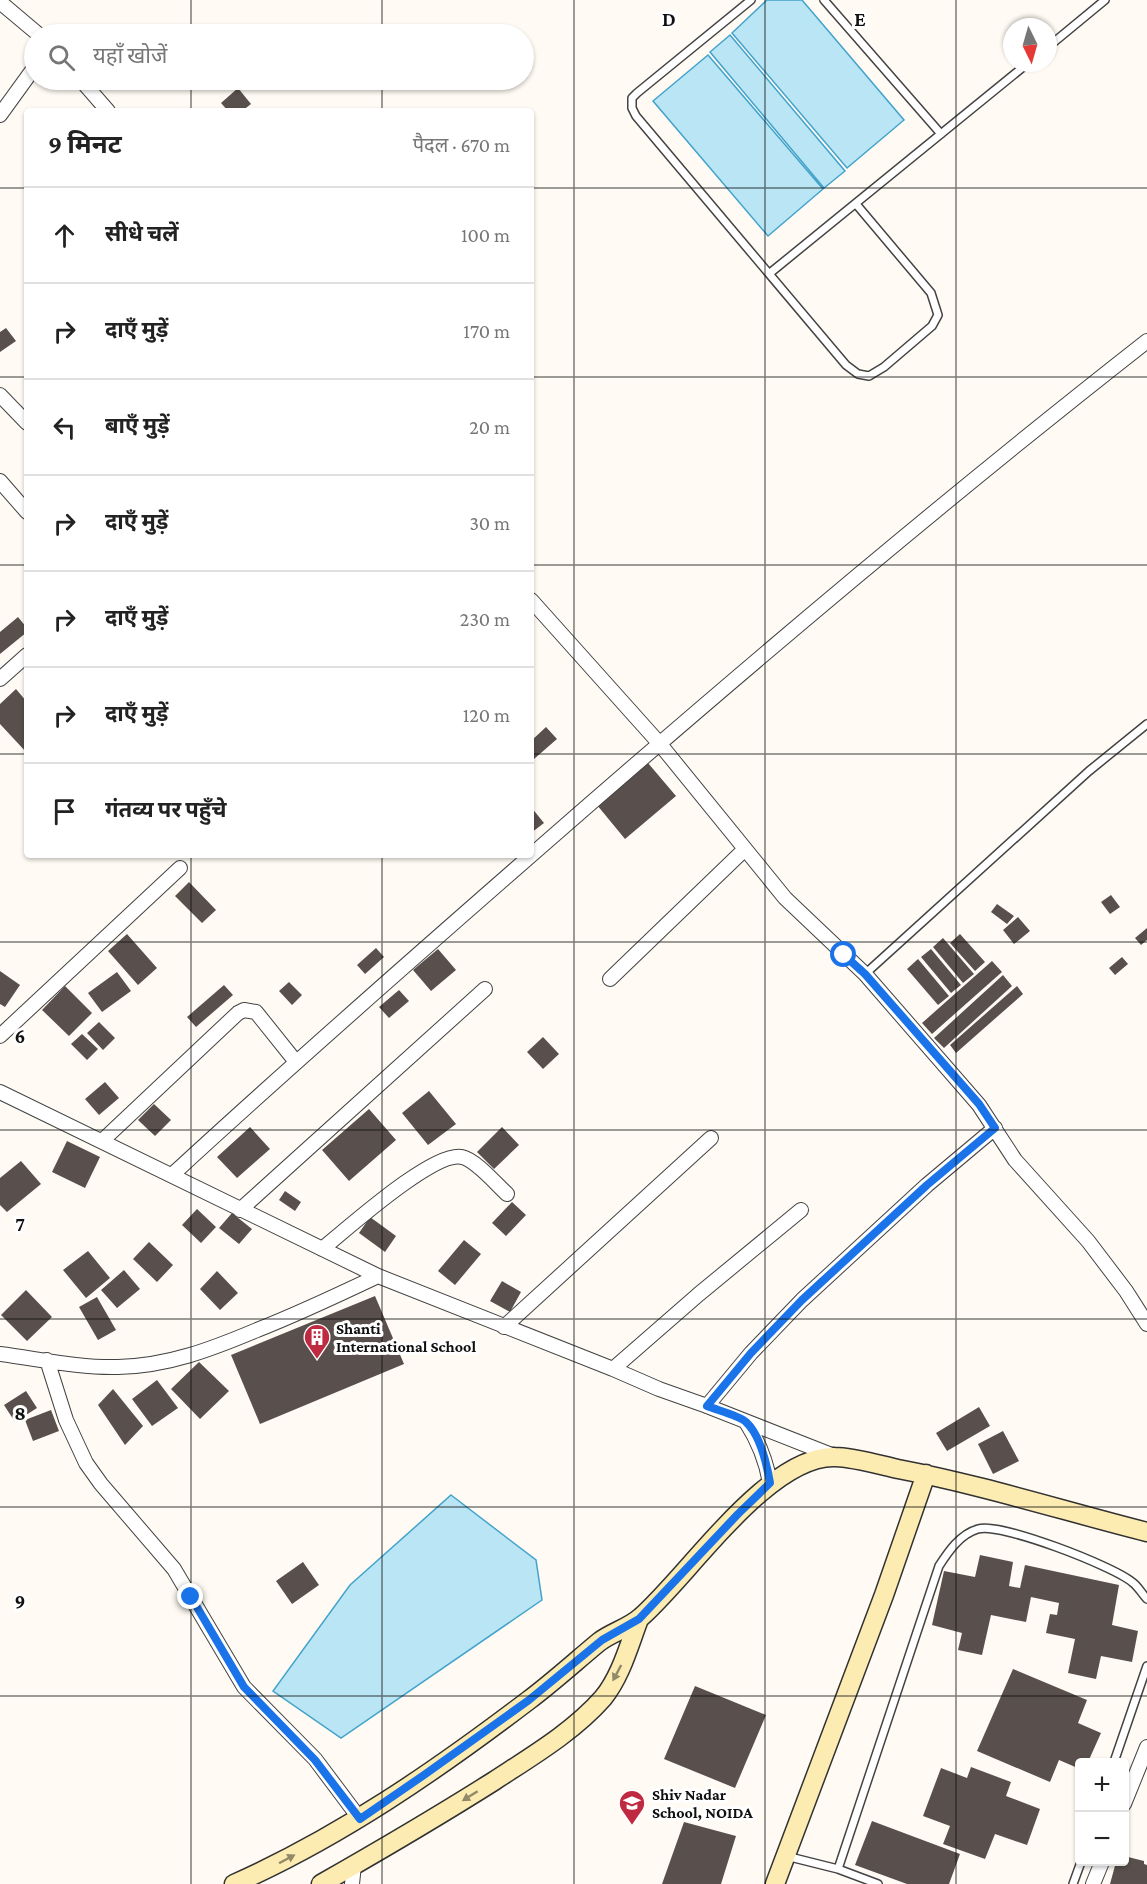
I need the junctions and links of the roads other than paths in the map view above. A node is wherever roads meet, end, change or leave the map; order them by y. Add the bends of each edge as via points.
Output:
1 (751, 0) edge
2 (825, 0) edge
3 (1105, 0) edge
4 (0, 2) edge
5 (26, 24) edge
6 (1057, 40) edge
7 (1017, 72) edge
8 (24, 82) edge
9 (90, 90) edge
10 (105, 108) edge
11 (0, 115) edge
12 (941, 134) junction
13 (856, 204) junction
14 (770, 273) junction
15 (1147, 341) edge
16 (0, 395) edge
17 (24, 420) edge
18 (0, 481) edge
19 (24, 509) edge
20 (534, 603) edge
21 (24, 658) edge
22 (0, 679) edge
23 (1147, 724) edge
24 (659, 743) junction
25 (744, 850) junction
26 (534, 853) edge
27 (528, 858) edge
28 (180, 868) dead end
29 (865, 974) junction
30 (610, 979) dead end
31 (485, 989) dead end
32 (0, 1036) edge
33 (296, 1062) junction
34 (0, 1092) edge
35 (995, 1128) junction
36 (711, 1138) dead end
37 (102, 1141) junction
38 (172, 1175) junction
39 (507, 1194) dead end
40 (240, 1210) junction
41 (801, 1210) dead end
42 (322, 1250) junction
43 (378, 1276) junction
44 (1147, 1324) edge
45 (504, 1327) junction
46 (0, 1354) edge
47 (47, 1360) junction
48 (613, 1369) junction
49 (707, 1406) junction
50 (746, 1422) junction
51 (834, 1456) junction
52 (926, 1474) junction
53 (770, 1483) junction
54 (1147, 1532) edge
55 (1147, 1599) edge
56 (639, 1619) junction
57 (1147, 1666) edge
58 (1147, 1746) edge
59 (1115, 1758) edge
60 (1129, 1793) edge
61 (360, 1819) junction
62 (785, 1856) junction
63 (354, 1865) junction
64 (1080, 1866) edge
65 (1100, 1866) edge
66 (838, 1869) junction
67 (234, 1884) edge
68 (321, 1884) edge
69 (352, 1884) edge
70 (775, 1884) edge
71 (878, 1884) edge
72 (1073, 1884) edge
73 (1093, 1884) edge

1 - 14 lane via 637,93 632,98 632,108
2 - 12 lane
3 - 6 lane
4 - 5 street
7 - 12 lane
8 - 11 street
9 - 10 street
12 - 13 lane
13 - 14 lane
13 - 14 lane via 931,293 938,315 932,326 884,367 869,376 846,365
15 - 24 street
16 - 17 street
18 - 19 street
20 - 24 street
21 - 22 street
23 - 29 lane via 1089,771
24 - 25 street
24 - 26 street
25 - 29 street via 785,898
25 - 30 street
27 - 33 street
28 - 32 street
29 - 35 street via 979,1104
31 - 40 street
33 - 37 street via 255,1011 244,1010
33 - 38 street
34 - 37 street
35 - 44 street via 1015,1160 1088,1241
35 - 49 street via 802,1300
36 - 45 street
37 - 38 street
38 - 40 street
39 - 42 street via 469,1159 448,1158 395,1190
40 - 42 street
41 - 48 street
42 - 43 street
43 - 45 street
43 - 47 street via 281,1321 174,1360 116,1367
45 - 48 street
46 - 47 street
47 - 61 street via 75,1443 100,1484 174,1569 244,1687 315,1760
48 - 49 street
49 - 50 street
50 - 51 street
50 - 53 street via 764,1454
51 - 52 main road
51 - 53 main road via 808,1462
52 - 54 main road
52 - 62 main road
53 - 56 main road
55 - 66 lane via 1133,1582 1114,1571 1063,1548 1014,1533 978,1528 955,1543 939,1566
56 - 61 main road via 602,1640 529,1700
56 -> 63 main road via 605,1696 580,1721 468,1798
57 - 59 lane
58 - 60 street
67 -> 61 main road
62 - 66 lane
62 - 70 main road
63 - 68 main road
63 - 69 street
64 - 72 lane
65 - 73 street
66 - 71 lane

